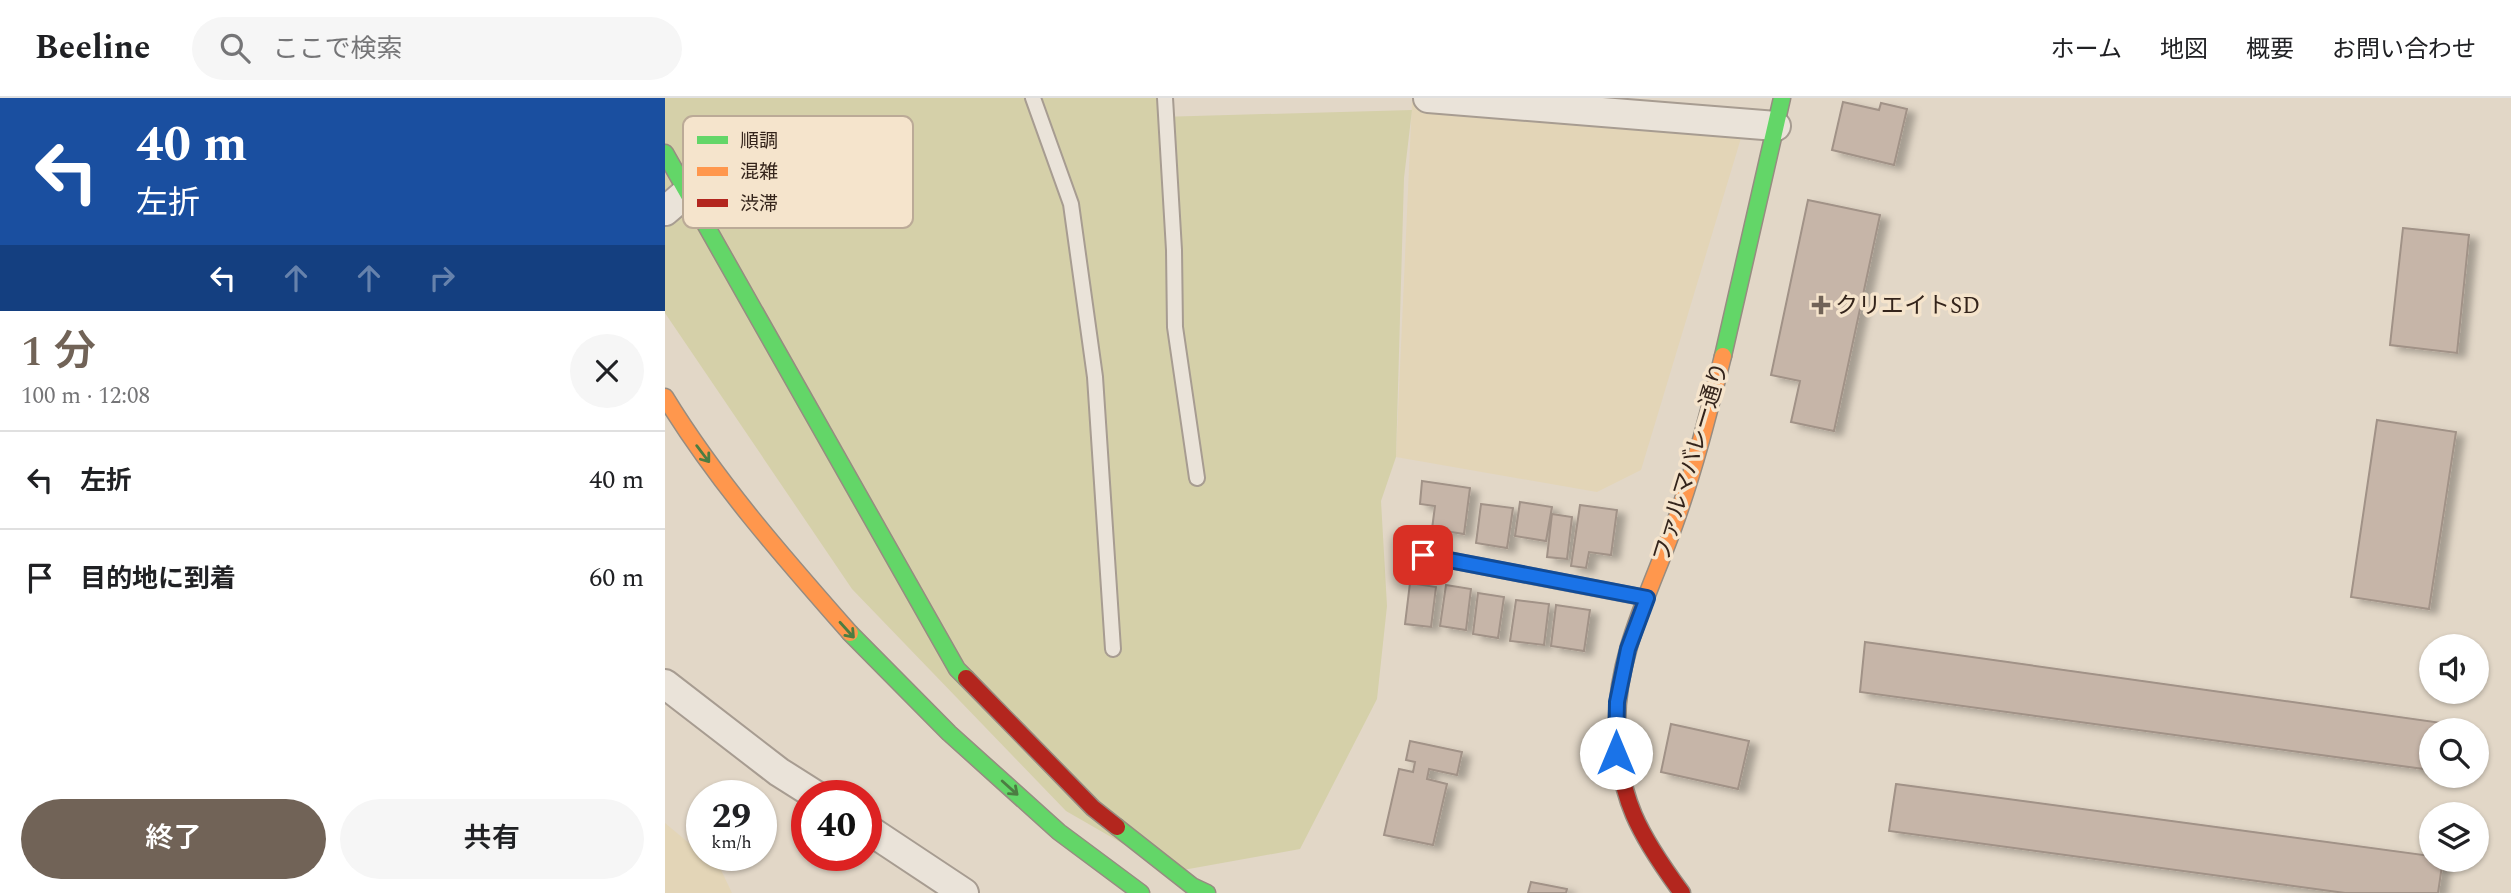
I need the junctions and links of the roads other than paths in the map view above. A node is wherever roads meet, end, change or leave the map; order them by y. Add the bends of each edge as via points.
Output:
1 (1033, 98) edge
2 (1165, 98) edge
3 (1428, 98) edge
4 (1783, 98) edge
5 (1553, 103) edge
6 (1776, 126) junction
7 (665, 153) edge
8 (672, 205) edge
9 (683, 223) edge
10 (686, 228) edge
11 (665, 397) edge
12 (1197, 478) dead end
13 (1423, 555) dead end
14 (1647, 598) junction
15 (1113, 649) dead end
16 (665, 684) edge
17 (916, 722) dead end
18 (792, 780) edge
19 (882, 839) edge
20 (964, 893) edge
21 (1114, 893) edge
22 (1141, 893) edge
23 (1207, 893) edge
24 (1682, 893) edge

1 - 15 lane via 1071,204 1095,377
2 - 12 lane via 1175,327
3 - 5 street
4 - 6 main road, ファルマバレー通り
5 - 6 street
6 - 14 main road, ファルマバレー通り via 1714,395 1686,492
7 - 8 main road
8 - 9 main road
10 - 23 main road via 957,669 1093,808
11 -> 22 main road via 772,545 854,638 949,733 1059,832
13 - 14 lane
14 - 24 main road, ファルマバレー通り via 1628,649 1617,702 1616,753 1628,806 1651,852
16 - 18 street
17 - 21 main road via 1049,844
19 - 20 street

